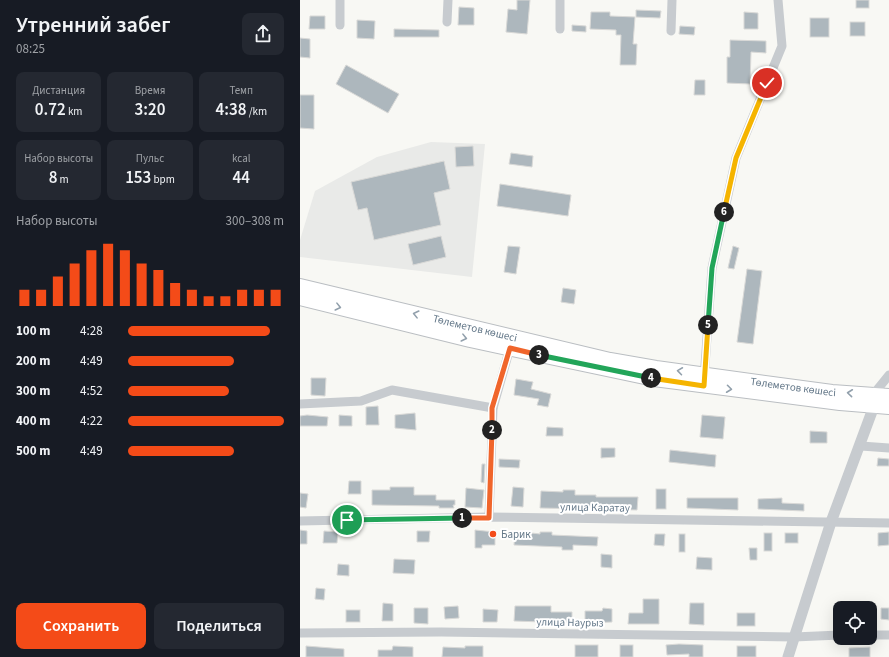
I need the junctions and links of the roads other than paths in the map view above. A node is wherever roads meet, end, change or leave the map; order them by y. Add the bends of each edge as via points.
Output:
1 (340, 0) edge
2 (448, 0) edge
3 (560, 0) edge
4 (672, 0) edge
5 (778, 0) edge
6 (447, 22) dead end
7 (340, 25) dead end
8 (560, 29) dead end
9 (671, 31) dead end
10 (300, 286) edge
11 (300, 298) edge
12 (510, 348) junction
13 (889, 375) edge
14 (704, 380) junction
15 (889, 396) edge
16 (873, 401) junction
17 (300, 404) edge
18 (889, 407) edge
19 (492, 408) junction
20 (861, 446) junction
21 (889, 448) edge
22 (489, 518) junction
23 (300, 521) edge
24 (831, 522) junction
25 (889, 523) edge
26 (300, 633) edge
27 (833, 635) edge
28 (877, 635) edge
29 (889, 635) edge
30 (794, 637) junction
31 (788, 657) edge

1 - 7 street
2 - 6 street
3 - 8 street
4 - 9 street
5 - 14 street via 782,46 736,158 712,268
14 -> 10 main road, Төлеметов көшесі
11 -> 12 main road, Төлеметов көшесі
12 - 14 main road, Төлеметов көшесі via 609,370
12 - 19 street
13 - 16 street
14 - 16 main road, Төлеметов көшесі
15 - 16 main road, Төлеметов көшесі
16 - 18 main road, Төлеметов көшесі
16 - 20 street
17 - 19 street via 361,401 392,390
19 - 22 street
20 - 21 street
20 - 24 street
22 - 23 street, улица Каратау
22 - 24 street, улица Каратау
24 - 25 street, улица Каратау
24 - 30 street
26 - 30 street, улица Наурыз via 441,632
27 - 30 street, улица Наурыз
28 - 29 street
30 - 31 street

